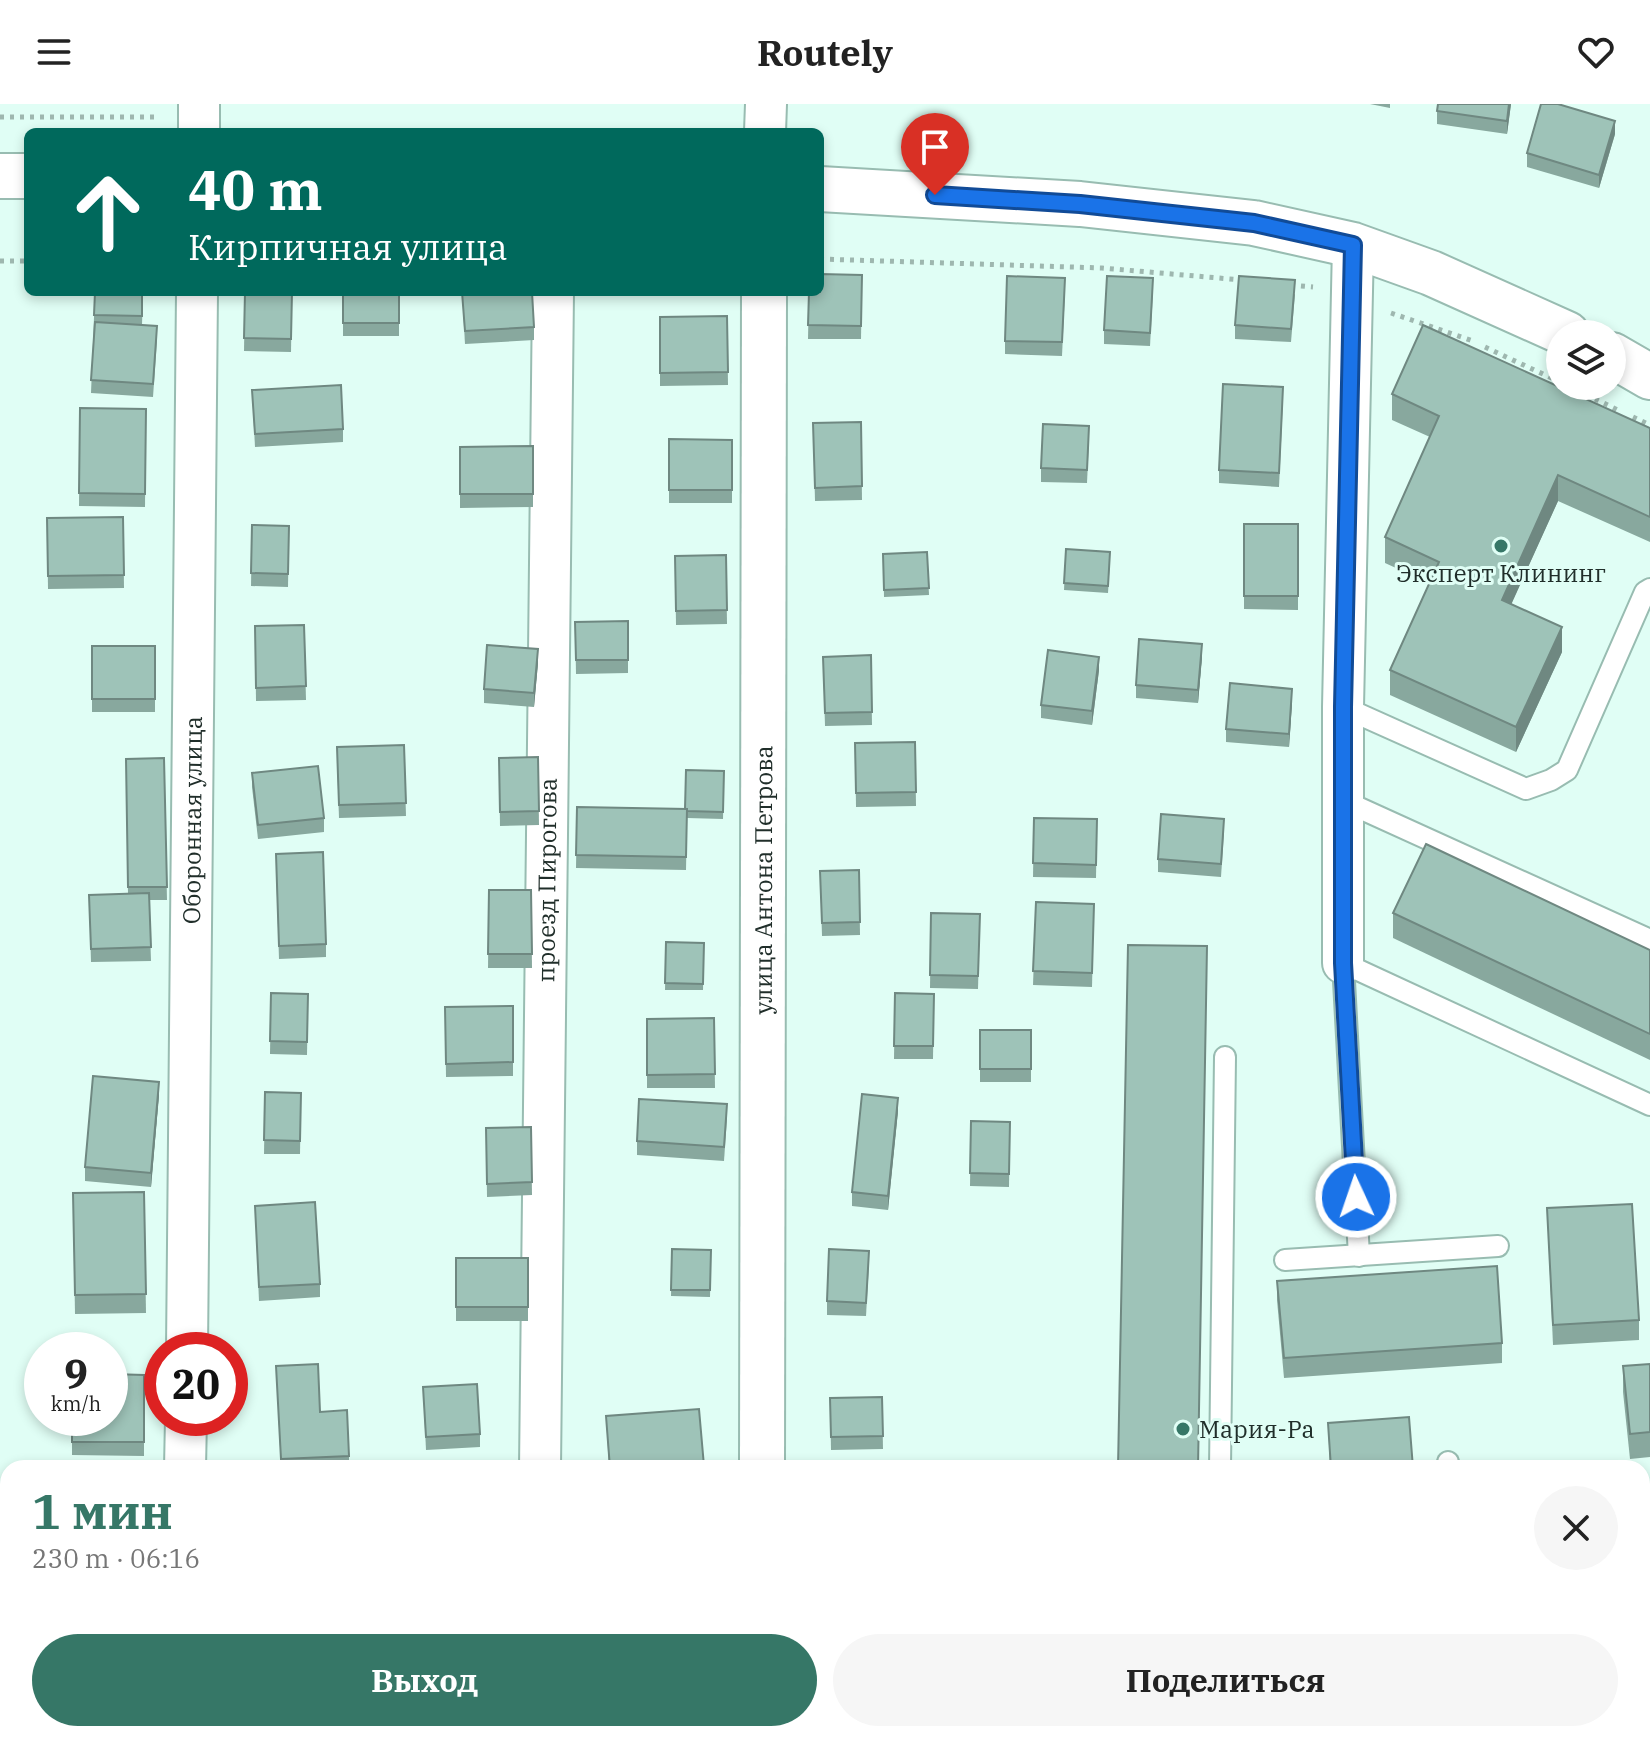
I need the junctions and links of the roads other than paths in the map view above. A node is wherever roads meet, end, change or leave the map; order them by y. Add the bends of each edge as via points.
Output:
1 (766, 104) edge
2 (765, 128) edge
3 (0, 176) edge
4 (24, 176) edge
5 (824, 189) edge
6 (1353, 245) junction
7 (197, 296) edge
8 (553, 296) edge
9 (764, 296) edge
10 (1546, 325) edge
11 (1626, 363) edge
12 (1650, 377) edge
13 (1650, 589) edge
14 (1343, 707) junction
15 (1344, 801) junction
16 (1650, 940) edge
17 (1343, 963) junction
18 (1225, 1057) dead end
19 (1650, 1105) edge
20 (1498, 1246) dead end
21 (1359, 1256) junction
22 (1285, 1260) dead end
23 (187, 1332) edge
24 (186, 1436) edge
25 (185, 1460) edge
26 (540, 1460) edge
27 (762, 1460) edge
28 (1220, 1460) edge

1 - 2 street
3 - 4 street
5 - 6 street via 1080,204 1254,223
6 - 10 street
6 - 14 street
7 - 23 street, Оборонная улица
8 - 26 street, проезд Пирогова
9 - 27 street, улица Антона Петрова
11 - 12 street
13 - 14 lane via 1567,770 1551,780 1526,789
14 - 15 street
15 - 16 lane
15 - 17 street
17 - 19 lane
17 - 21 lane
18 - 28 lane
20 - 21 lane
21 - 22 lane
24 - 25 street

